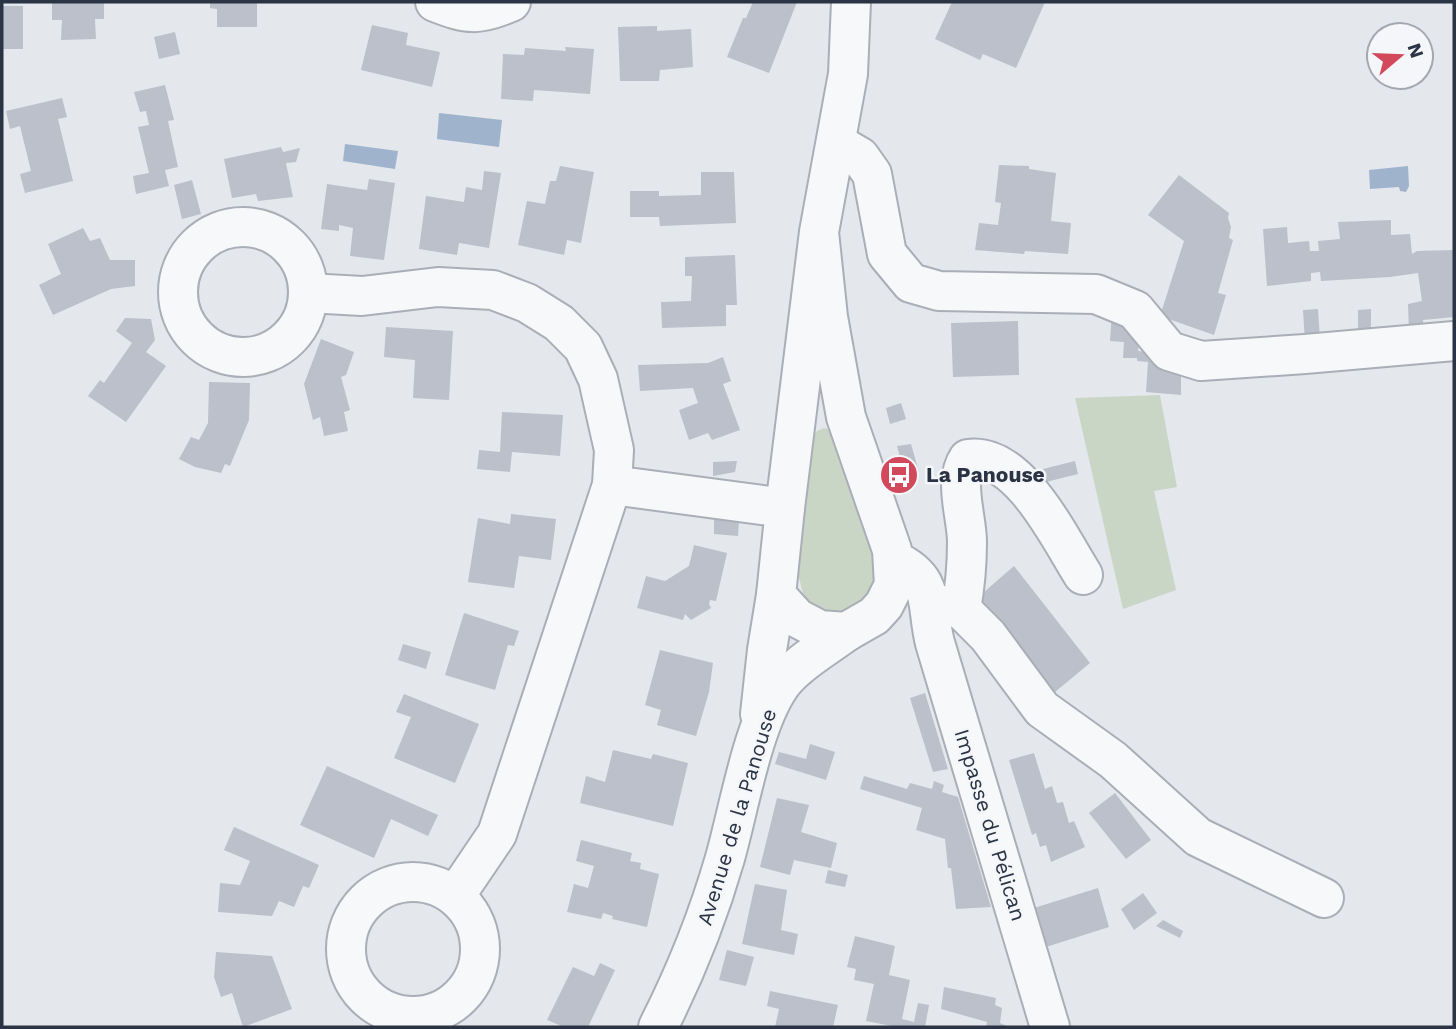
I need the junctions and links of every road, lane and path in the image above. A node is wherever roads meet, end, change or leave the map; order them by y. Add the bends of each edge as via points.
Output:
1 (435, 2) edge
2 (511, 2) edge
3 (851, 2) edge
4 (836, 143) junction
5 (820, 232) junction
6 (308, 293) dead end
7 (826, 298) junction
8 (1454, 341) edge
9 (846, 417) junction
10 (797, 424) junction
11 (612, 485) junction
12 (785, 508) junction
13 (893, 555) junction
14 (1083, 575) dead end
15 (776, 594) junction
16 (884, 606) junction
17 (940, 611) junction
18 (846, 632) junction
19 (758, 737) junction
20 (455, 896) dead end
21 (1324, 898) dead end
22 (673, 1018) edge
23 (1050, 1027) edge

1 - 2 street via 457,10 486,12
3 - 4 street via 848,74
4 - 5 street
4 - 8 street via 860,157 872,174 887,254 911,283 939,291 1096,294 1135,310 1169,351 1201,361
5 - 7 street
5 - 10 street
6 - 11 street via 362,296 438,287 493,290 527,303 559,323 583,348 598,379 614,450
7 - 9 street
7 - 13 street via 891,500
9 - 10 street via 816,412
9 - 13 street
10 - 12 street
11 - 12 street
11 - 20 street via 497,834
12 - 15 street
13 - 16 street via 894,585
13 - 17 street, Impasse du Pélican via 922,580
14 - 17 street via 1028,489 1012,472 983,459 968,459 962,484 967,541
15 - 18 street via 797,618 820,630
15 - 19 street, Avenue de la Panouse
16 - 17 street
16 - 18 street, Avenue de la Panouse
17 - 21 street via 988,636 1042,709 1113,760 1198,837
17 - 23 street, Impasse du Pélican
18 - 19 street, Avenue de la Panouse via 782,683
19 - 22 street, Avenue de la Panouse

